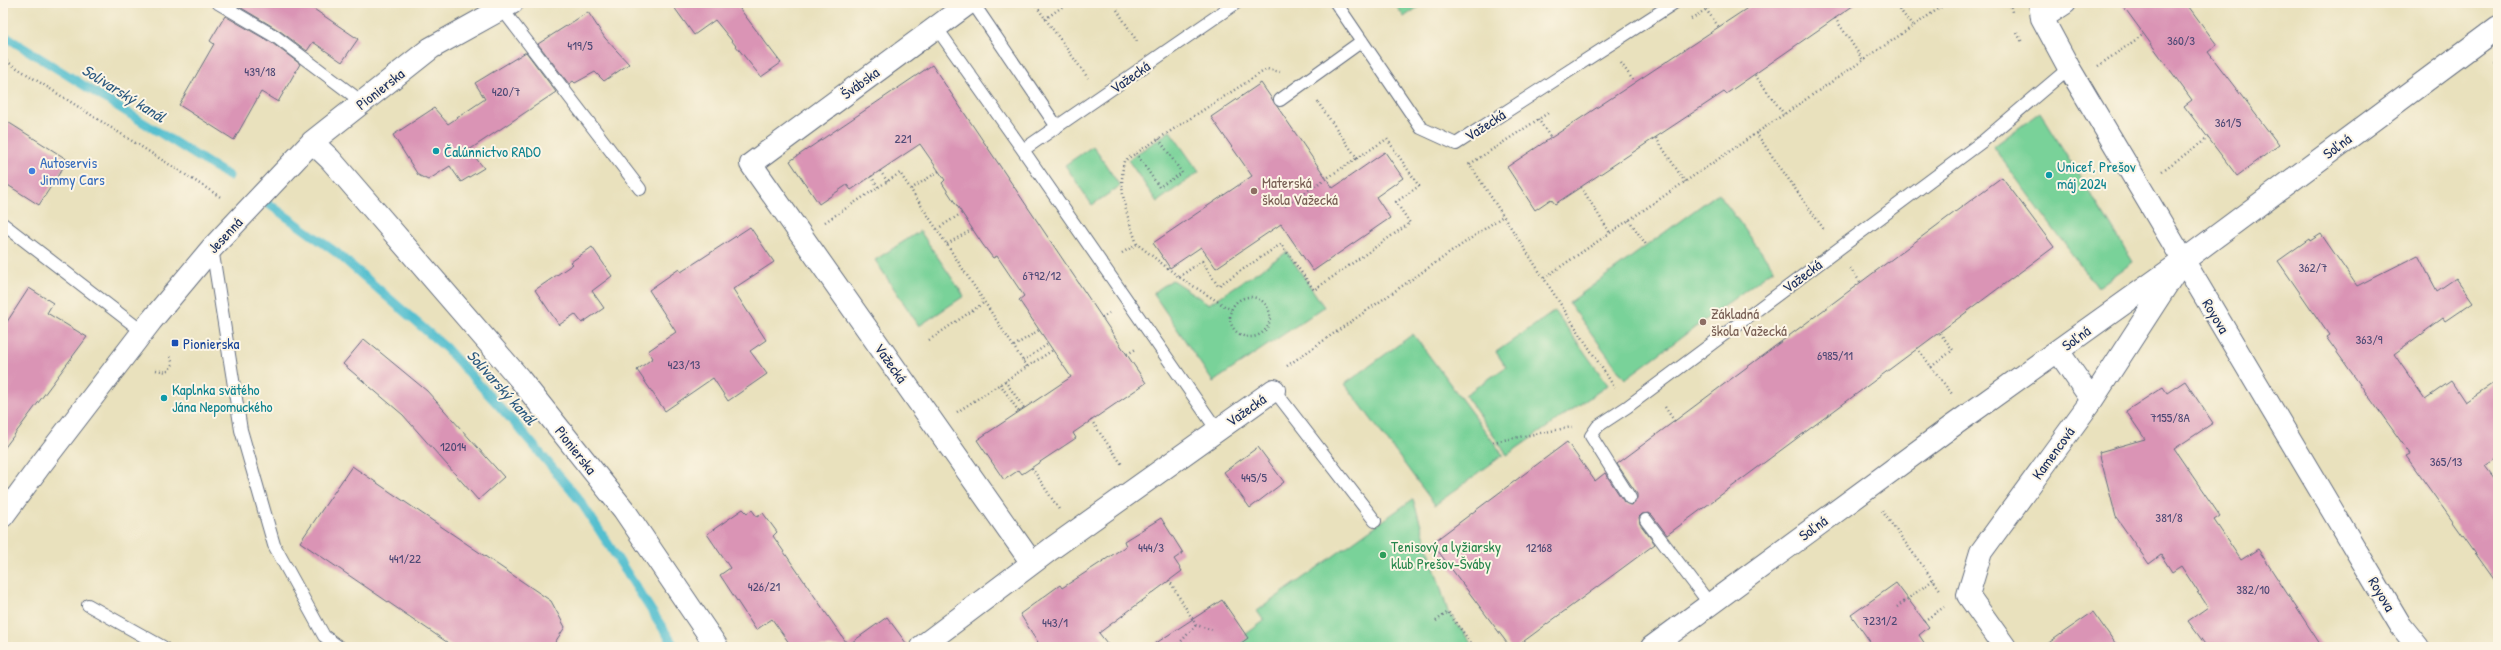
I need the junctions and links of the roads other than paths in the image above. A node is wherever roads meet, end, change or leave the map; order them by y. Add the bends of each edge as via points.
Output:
1 (218, 3) edge
2 (969, 3) edge
3 (973, 3) edge
4 (1236, 3) edge
5 (1336, 3) edge
6 (1674, 3) edge
7 (2065, 3) edge
8 (507, 6) edge
9 (2041, 11) edge
10 (936, 27) junction
11 (2498, 27) edge
12 (1362, 41) junction
13 (2069, 68) junction
14 (1280, 100) dead end
15 (362, 102) junction
16 (1057, 127) junction
17 (312, 142) junction
18 (1023, 150) junction
19 (751, 164) joint
20 (640, 190) dead end
21 (3, 224) edge
22 (212, 248) junction
23 (2183, 261) junction
24 (143, 332) junction
25 (2058, 351) junction
26 (1274, 390) joint
27 (2092, 400) junction
28 (1217, 430) junction
29 (1630, 498) dead end
30 (3, 516) edge
31 (1646, 520) dead end
32 (1374, 521) dead end
33 (1032, 563) junction
34 (1709, 603) junction
35 (88, 604) dead end
36 (163, 647) edge
37 (339, 647) edge
38 (717, 647) edge
39 (921, 647) edge
40 (1652, 647) edge
41 (2005, 647) edge
42 (2418, 647) edge

1 - 15 lane via 276,37
2 - 10 street, Švábska
3 - 16 lane
4 - 16 lane, Važecká
5 - 12 lane, Važecká
6 - 12 lane, Važecká via 1456,144 1421,128
7 - 9 street
8 - 15 street, Pionierska via 431,48
8 - 20 lane
9 - 13 street, Royova
10 - 18 lane, Važecká
10 - 19 street, Švábska
11 - 23 street, Soľná
12 - 14 lane
13 - 23 street, Royova
13 - 29 lane, Važecká via 1983,142 1598,426 1591,436
15 - 17 street, Pionierska
16 - 18 lane, Važecká
17 - 22 street, Jesenná
17 - 38 street, Pionierska via 330,159 519,378 624,510
18 - 28 lane, Važecká
19 - 33 street, Važecká
21 - 24 lane
22 - 24 street, Jesenná
22 - 37 lane via 241,430 274,545 324,636
23 - 25 street, Soľná
23 - 27 street, Kamencová
23 - 42 street, Royova via 2401,626
24 - 30 street, Jesenná
25 - 27 street
25 - 34 street, Soľná
26 - 28 street, Važecká
26 - 32 lane
27 - 41 street, Kamencová via 1981,552 1968,595
28 - 33 street, Važecká
31 - 34 lane
33 - 39 street, Važecká
34 - 40 street, Soľná
35 - 36 lane

